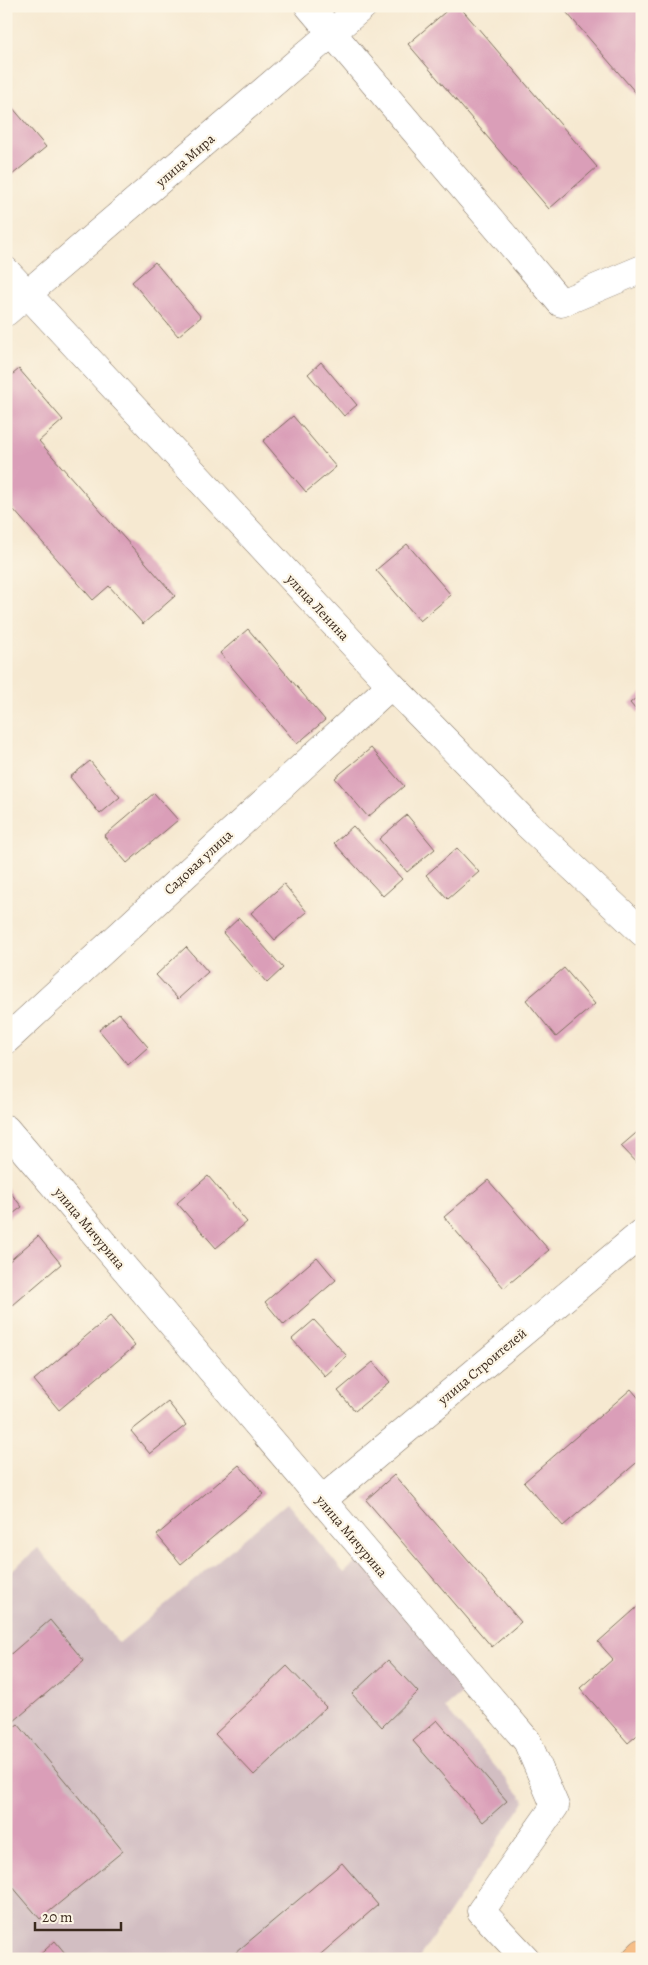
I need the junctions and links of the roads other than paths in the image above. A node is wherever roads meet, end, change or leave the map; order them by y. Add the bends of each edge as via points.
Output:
1 (309, 6) edge
2 (363, 6) edge
3 (332, 34) junction
4 (642, 269) edge
5 (6, 271) edge
6 (28, 295) junction
7 (6, 312) edge
8 (391, 684) junction
9 (639, 924) edge
10 (6, 1040) edge
11 (6, 1129) edge
12 (642, 1233) edge
13 (322, 1500) junction
14 (642, 1953) edge
15 (526, 1959) edge
16 (636, 1959) edge

1 - 3 street
2 - 3 street, улица Мира
3 - 4 street via 561,302
3 - 6 street, улица Мира
5 - 6 street, улица Ленина
6 - 7 street, улица Мира
6 - 8 street, улица Ленина
8 - 9 street, улица Ленина via 527,824
8 - 10 street, Садовая улица
11 - 13 street, улица Мичурина
12 - 13 street, улица Строителей
13 - 15 street, улица Мичурина via 528,1741 555,1806 481,1911
14 - 16 main road

